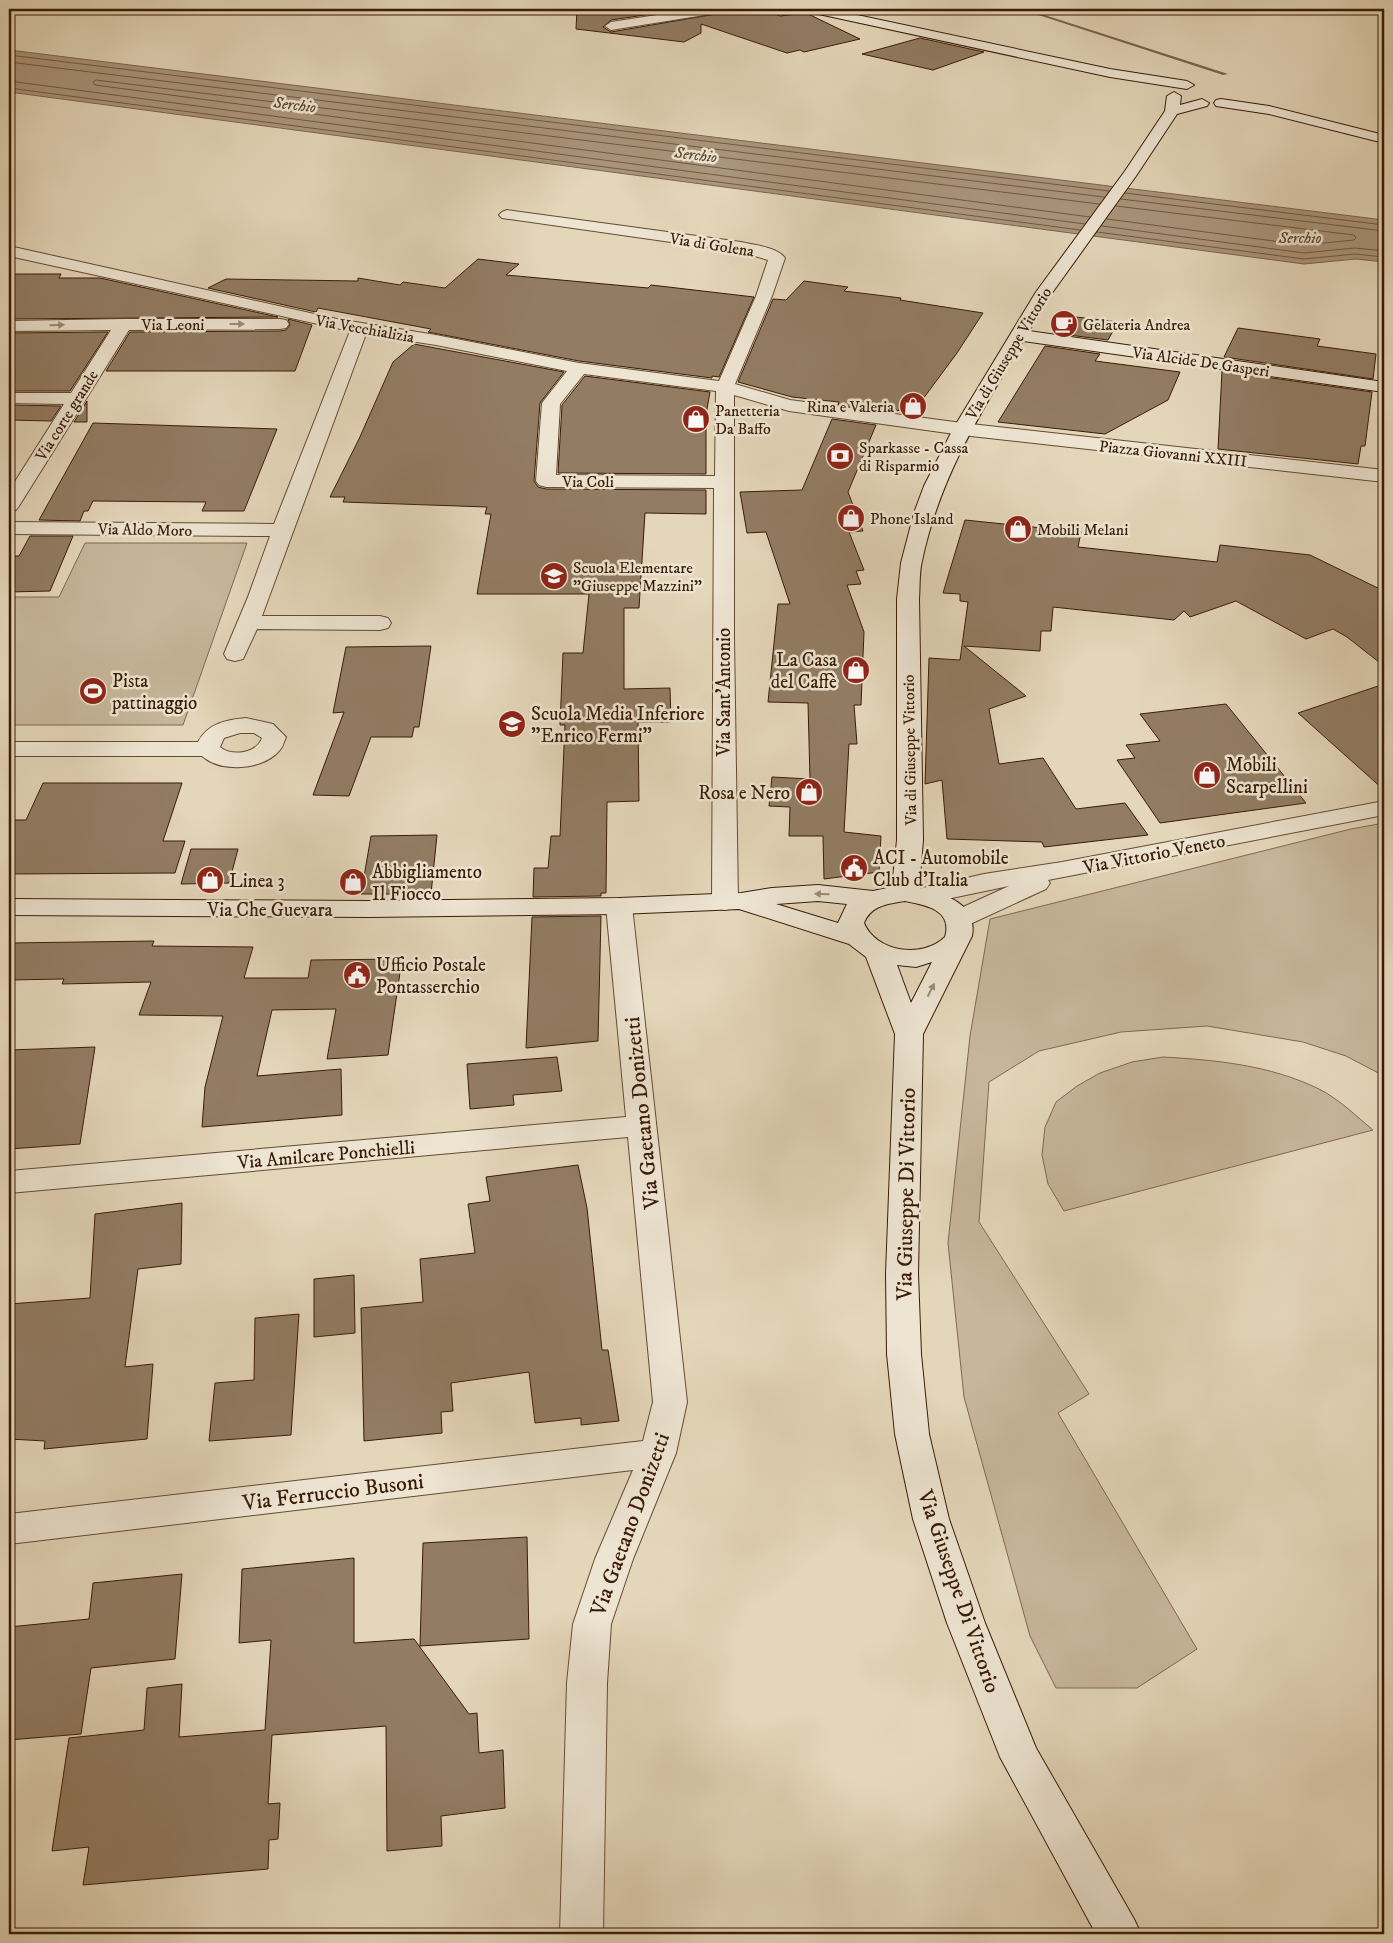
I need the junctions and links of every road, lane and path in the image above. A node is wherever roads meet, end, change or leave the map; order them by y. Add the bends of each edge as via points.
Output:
1 (717, 9) edge
2 (814, 9) edge
3 (611, 26) dead end
4 (1110, 73) junction
5 (1202, 84) dead end
6 (1187, 85) junction
7 (1173, 94) junction
8 (1202, 103) junction
9 (1220, 103) junction
10 (1269, 110) junction
11 (1172, 111) junction
12 (1384, 139) edge
13 (507, 215) dead end
14 (9, 251) edge
15 (124, 324) junction
16 (337, 324) junction
17 (9, 326) edge
18 (360, 327) junction
19 (1019, 335) junction
20 (579, 368) junction
21 (1384, 386) edge
22 (725, 388) junction
23 (9, 398) edge
24 (76, 399) junction
25 (962, 429) junction
26 (1384, 476) edge
27 (723, 482) junction
28 (9, 506) edge
29 (9, 528) edge
30 (282, 530) junction
31 (249, 622) junction
32 (380, 623) dead end
33 (235, 654) dead end
34 (9, 749) edge
35 (208, 749) dead end
36 (1384, 808) edge
37 (1062, 870) junction
38 (914, 894) junction
39 (871, 898) junction
40 (733, 902) junction
41 (619, 906) junction
42 (9, 907) edge
43 (958, 930) junction
44 (856, 938) junction
45 (879, 954) junction
46 (909, 1034) junction
47 (642, 1126) junction
48 (9, 1182) edge
49 (658, 1454) junction
50 (9, 1529) edge
51 (580, 1934) edge
52 (1119, 1934) edge

1 - 3 street
2 - 4 street
4 - 6 street
4 - 7 street
5 - 6 street
6 - 7 street via 1176,88
7 - 8 street via 1182,100
7 - 11 street
8 - 9 street
8 - 11 street
9 - 10 street
9 - 10 street via 1232,100 1234,93
10 - 12 street
11 - 19 street, Via di Giuseppe Vittorio via 1044,292
13 - 22 street, Via di Golena via 741,247 777,258
14 - 16 street, Via Vecchializia
15 -> 16 street, Via Leoni
17 -> 15 street, Via Leoni
15 - 24 street, Via corte grande
16 - 18 street, Via Vecchializia
18 - 20 street, Via Vecchializia
18 - 30 street
19 - 21 street, Via Alcide De Gasperi
19 - 25 street, Via di Giuseppe Vittorio
20 - 22 street, Via Vecchializia
20 - 27 street, Via Coli via 551,403 546,481
22 - 25 street, Piazza Giovanni XXIII via 789,405
22 - 27 street, Via Sant'Antonio
23 - 24 street
24 - 28 street, Via corte grande
25 - 26 street, Piazza Giovanni XXIII
25 - 38 street, Via di Giuseppe Vittorio via 934,486 921,522 908,599 910,840
27 - 40 street, Via Sant'Antonio
29 - 30 street, Via Aldo Moro
30 - 31 street
31 - 32 street
31 - 33 street
34 - 35 street
36 - 37 street, Via Vittorio Veneto
37 - 38 street, Via Vittorio Veneto
37 - 43 street
38 - 39 street via 887,894
38 - 43 street via 940,901 951,910
39 -> 40 street, Via Che Guevara via 818,893
39 - 44 street via 852,916 850,927
40 - 41 street, Via Che Guevara
40 - 44 street, Via Che Guevara
41 - 42 street, Via Che Guevara via 368,909
41 - 47 street, Via Gaetano Donizetti
43 - 45 street via 948,949 934,956 916,959
46 -> 43 street
44 - 45 street
45 - 46 street, Via Giuseppe Di Vittorio
46 - 52 street, Via Giuseppe Di Vittorio via 902,1274 904,1354 912,1434 931,1519 966,1623 1020,1757
47 - 48 street, Via Amilcare Ponchielli
47 - 49 street, Via Gaetano Donizetti via 670,1402
49 - 50 street, Via Ferruccio Busoni
49 - 51 street, Via Gaetano Donizetti via 614,1559 592,1624 587,1683

